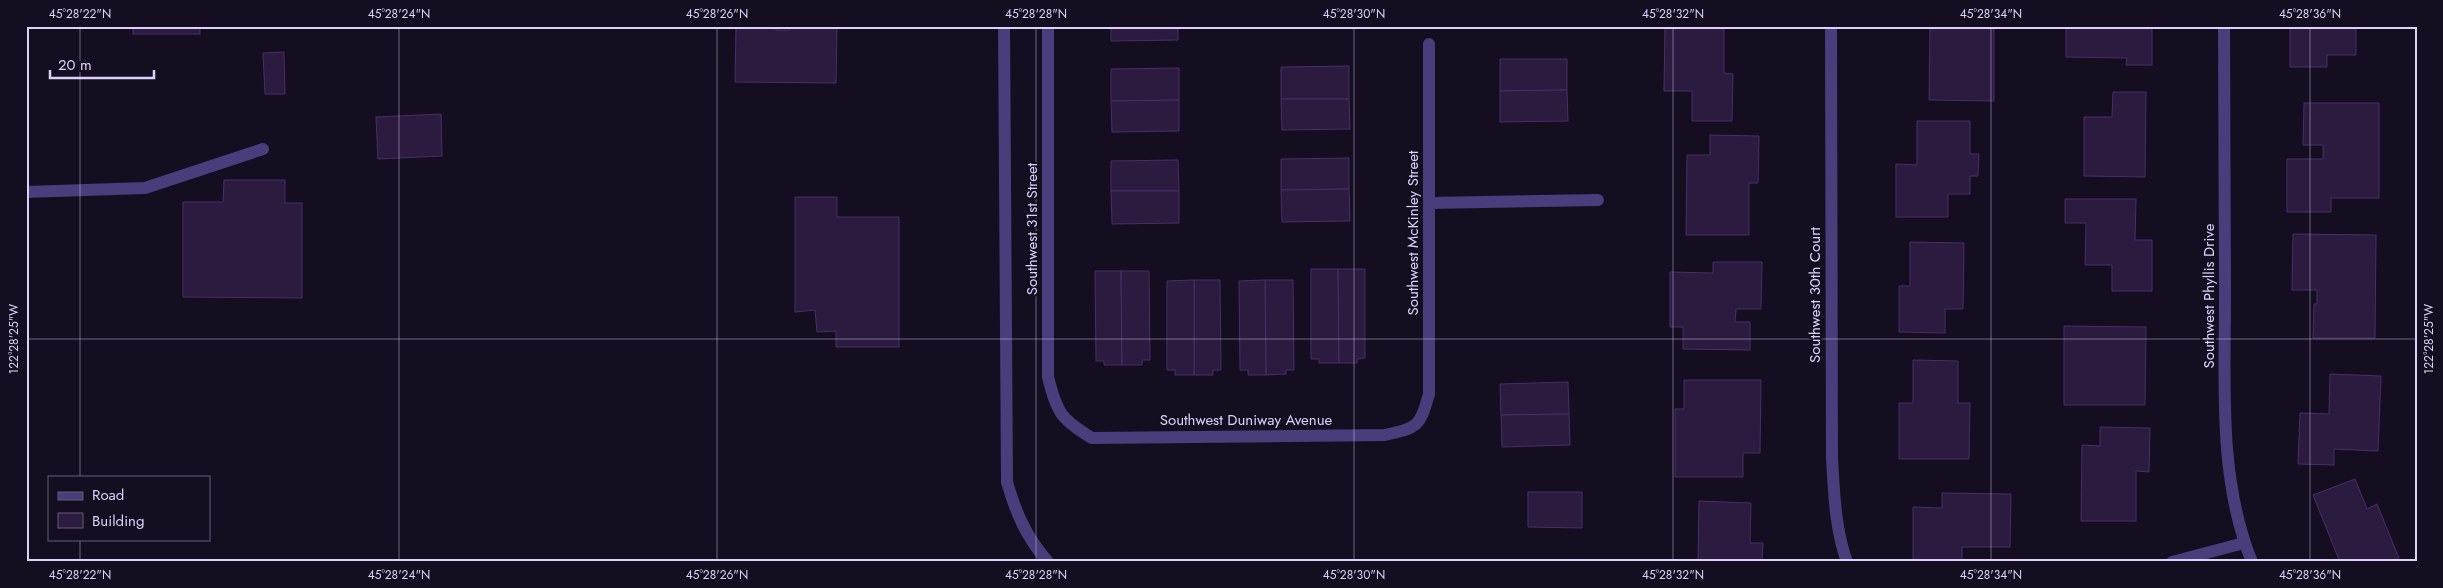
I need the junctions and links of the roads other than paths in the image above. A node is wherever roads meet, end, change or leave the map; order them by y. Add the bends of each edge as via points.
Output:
1 (1004, 26) edge
2 (1048, 26) edge
3 (1831, 26) edge
4 (2224, 26) edge
5 (1429, 44) dead end
6 (263, 148) dead end
7 (26, 192) edge
8 (1598, 200) dead end
9 (1429, 203) junction
10 (1422, 420) joint
11 (1070, 425) joint
12 (2244, 543) junction
13 (1048, 562) edge
14 (1847, 562) edge
15 (2172, 562) edge
16 (2252, 562) edge

1 - 13 street via 1008,482 1017,516 1032,543
2 - 11 street, Southwest 31st Street via 1048,377 1056,407
3 - 14 street, Southwest 30th Court via 1832,458 1835,505
4 - 12 street, Southwest Phyllis Drive via 2225,405 2231,481
5 - 9 street, Southwest McKinley Street
6 - 7 street via 145,188
8 - 9 street
9 - 10 street, Southwest McKinley Street via 1429,394
10 - 11 street, Southwest Duniway Avenue via 1408,430 1385,435 1092,438
12 - 15 street
12 - 16 street, Southwest Phyllis Drive

